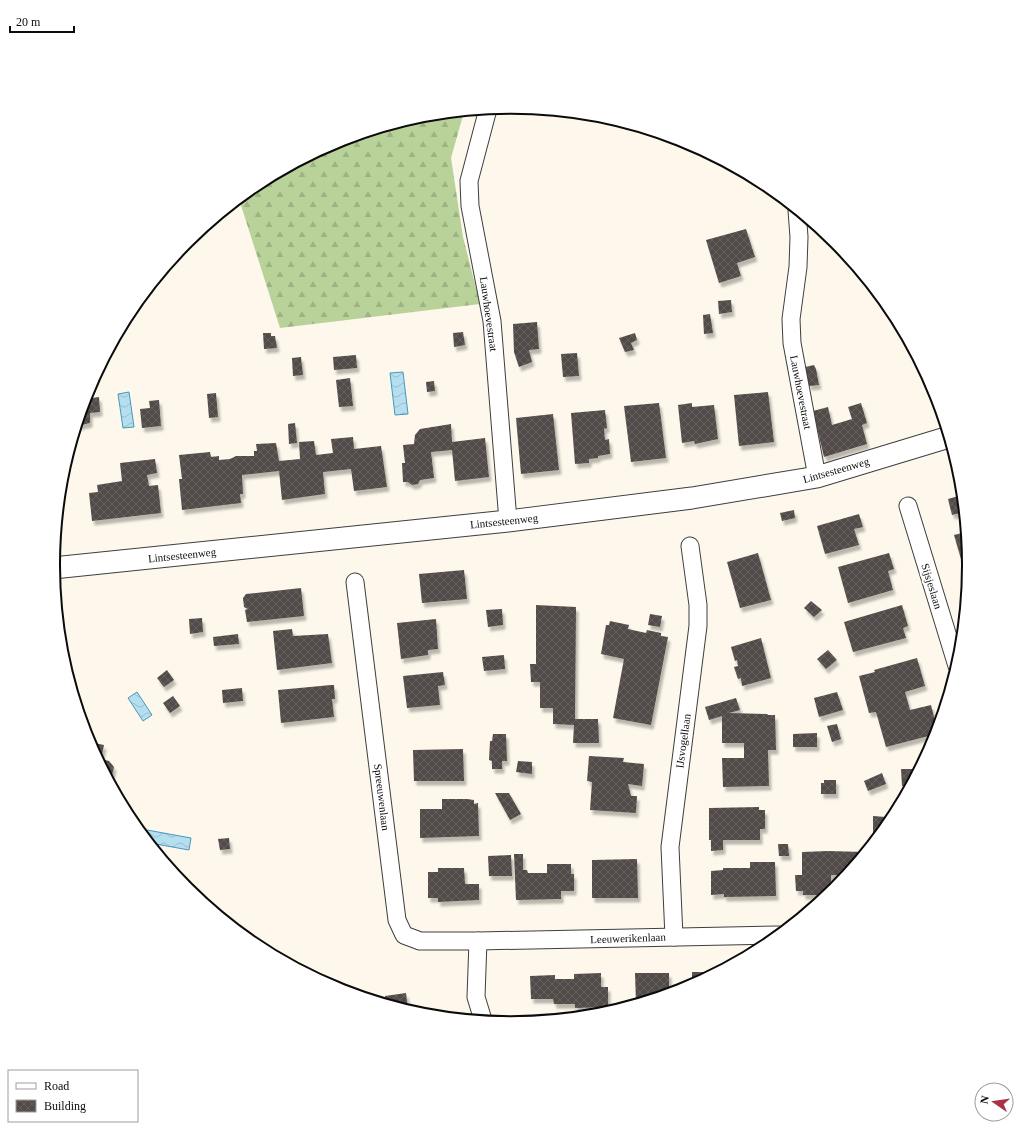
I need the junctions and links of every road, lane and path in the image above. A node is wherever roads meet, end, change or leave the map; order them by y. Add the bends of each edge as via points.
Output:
1 (486, 115) edge
2 (797, 217) edge
3 (944, 438) edge
4 (817, 477) junction
5 (908, 506) dead end
6 (508, 521) junction
7 (690, 546) dead end
8 (60, 567) edge
9 (355, 582) dead end
10 (953, 653) edge
11 (769, 935) edge
12 (674, 936) junction
13 (478, 941) junction
14 (481, 1015) edge

1 - 6 street, Lauwhoevestraat via 469,181 470,206 492,322
2 - 4 street, Lauwhoevestraat via 798,259 791,318 792,343
3 - 4 street, Lintsesteenweg
4 - 6 street, Lintsesteenweg via 692,498
5 - 10 street, Sijsjeslaan
6 - 8 street, Lintsesteenweg
7 - 12 street, IJsvogellaan via 698,605 698,626 670,847
9 - 13 street, Spreeuwenlaan via 398,920 404,936 420,940
11 - 12 street, Leeuwerikenlaan
12 - 13 street, Leeuwerikenlaan
13 - 14 street via 476,997

